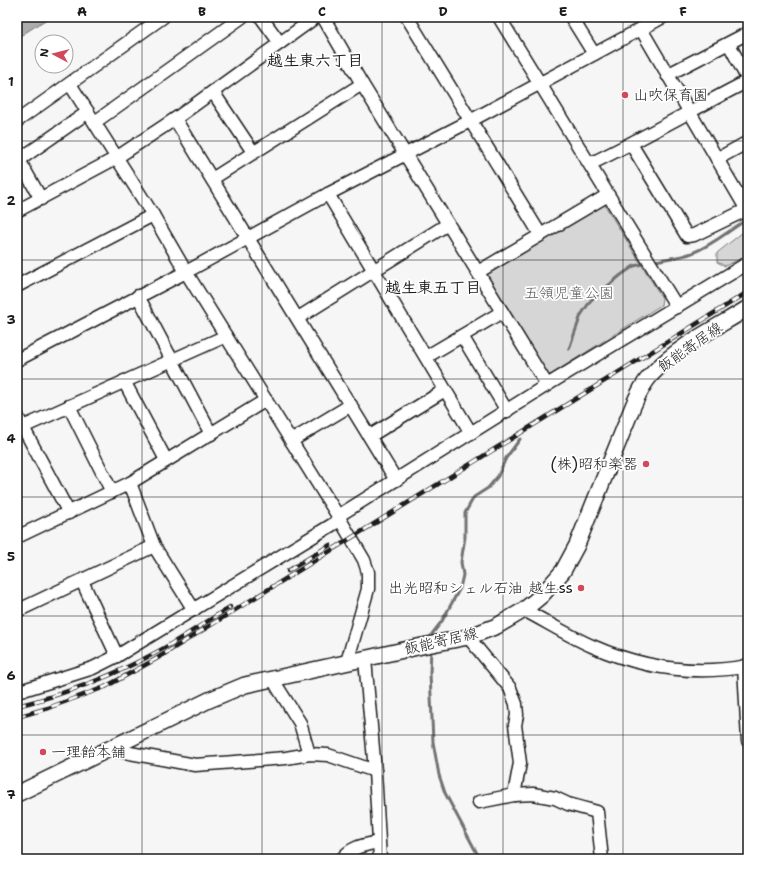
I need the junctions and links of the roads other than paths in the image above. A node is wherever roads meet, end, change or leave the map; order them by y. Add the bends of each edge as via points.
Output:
1 (163, 17) edge
2 (242, 17) edge
3 (262, 17) edge
4 (316, 17) edge
5 (323, 17) edge
6 (407, 17) edge
7 (499, 17) edge
8 (571, 17) edge
9 (663, 17) edge
10 (641, 29) junction
11 (748, 33) edge
12 (280, 43) junction
13 (729, 44) junction
14 (594, 54) junction
15 (667, 75) junction
16 (748, 80) edge
17 (540, 83) junction
18 (70, 84) junction
19 (362, 84) junction
20 (213, 92) junction
21 (689, 111) junction
22 (88, 112) junction
23 (175, 119) junction
24 (17, 121) edge
25 (470, 121) junction
26 (95, 122) junction
27 (748, 142) edge
28 (631, 144) junction
29 (254, 152) junction
30 (405, 154) junction
31 (116, 158) junction
32 (717, 159) junction
33 (590, 164) junction
34 (212, 179) junction
35 (328, 194) junction
36 (608, 194) junction
37 (41, 199) junction
38 (748, 210) edge
39 (17, 211) edge
40 (153, 215) junction
41 (448, 224) junction
42 (540, 234) junction
43 (248, 238) junction
44 (748, 263) edge
45 (374, 271) junction
46 (186, 272) junction
47 (478, 272) junction
48 (17, 286) edge
49 (138, 296) junction
50 (677, 307) junction
51 (748, 308) edge
52 (502, 312) junction
53 (298, 318) junction
54 (226, 336) junction
55 (462, 336) junction
56 (426, 357) junction
57 (172, 359) junction
58 (17, 360) edge
59 (124, 381) junction
60 (547, 385) junction
61 (445, 390) junction
62 (266, 400) junction
63 (351, 404) junction
64 (69, 406) junction
65 (507, 411) junction
66 (17, 416) edge
67 (23, 427) junction
68 (472, 433) junction
69 (211, 434) junction
70 (370, 436) junction
71 (291, 441) junction
72 (166, 460) junction
73 (396, 480) junction
74 (130, 483) junction
75 (112, 492) junction
76 (69, 512) junction
77 (339, 518) junction
78 (17, 537) edge
79 (154, 546) junction
80 (82, 581) junction
81 (194, 610) junction
82 (524, 610) junction
83 (17, 611) edge
84 (468, 637) junction
85 (117, 656) junction
86 (365, 659) junction
87 (347, 662) junction
88 (746, 666) edge
89 (273, 679) junction
90 (17, 692) edge
91 (748, 740) edge
92 (108, 750) junction
93 (309, 754) junction
94 (376, 771) junction
95 (17, 794) edge
96 (514, 795) junction
97 (479, 802) dead end
98 (378, 842) junction
99 (342, 859) edge
100 (380, 859) edge
101 (602, 859) edge

1 - 18 street
2 - 26 street
3 - 12 street
4 - 12 street
5 - 19 street
6 - 25 street
7 - 17 street
8 - 14 street
9 - 10 street
10 - 14 street
10 - 15 street
11 - 13 street
12 - 20 street
13 - 15 street
13 - 16 street
14 - 17 street
15 - 21 street
16 - 21 street
17 - 25 street
17 - 33 street
18 - 22 street
18 - 24 street
19 - 29 street
19 - 30 street
20 - 23 street
20 - 29 street
21 - 28 street
21 - 32 street
22 - 26 street
22 - 37 street via 19,160
23 - 31 street
23 - 34 street
25 - 30 street
25 - 42 street
26 - 31 street
27 - 32 street
28 - 33 street
28 - 38 street via 688,236 694,236
29 - 34 street
30 - 35 street
30 - 41 street
31 - 37 street
31 - 40 street
32 - 38 street
33 - 36 street
34 - 43 street
35 - 43 street
35 - 45 street
36 - 42 street
36 - 50 street
37 - 39 street
40 - 46 street
40 - 48 street
41 - 45 street
41 - 47 street
42 - 47 street
43 - 46 street
43 - 53 street
44 - 50 street
45 - 53 street
45 - 56 street
46 - 49 street
46 - 54 street
47 - 52 street
49 - 57 street
49 - 58 street
50 - 60 street
51 - 82 main road, 飯能寄居線 via 685,347 651,375 633,406 568,562 542,595
52 - 55 street
52 - 60 street
53 - 63 street
54 - 57 street
54 - 62 street
55 - 56 street
55 - 65 street
56 - 61 street
57 - 59 street
57 - 69 street
59 - 64 street
59 - 72 street
60 - 65 street
61 - 68 street
61 - 70 street
62 - 69 street
62 - 71 street
63 - 70 street
63 - 71 street
64 - 67 street
64 - 75 street
65 - 68 street
66 - 67 street
67 - 76 street
68 - 73 street
69 - 72 street
70 - 73 street
71 - 77 street
72 - 74 street
73 - 77 street
74 - 75 street
74 - 79 street
75 - 76 street
76 - 78 street
77 - 81 street
77 - 87 street via 364,560 369,580
79 - 80 street
79 - 81 street
80 - 83 street
80 - 85 street
81 - 85 street
82 - 84 main road, 飯能寄居線 via 497,626
82 - 88 street via 592,646 622,657 688,671 723,670
84 - 86 main road, 飯能寄居線
84 - 96 street via 510,688 516,704 515,729 520,763
85 - 90 street via 93,668
86 - 87 main road, 飯能寄居線
86 - 94 street
87 - 89 main road, 飯能寄居線
88 - 91 street
89 - 92 main road, 飯能寄居線 via 245,685 209,700
89 - 93 street via 300,723
92 - 93 street via 195,765
92 - 95 main road, 飯能寄居線
93 - 94 street via 328,756
94 - 98 street
96 - 97 street
96 - 101 street via 533,794 555,798 597,812
98 - 99 street via 357,846
98 - 100 street

